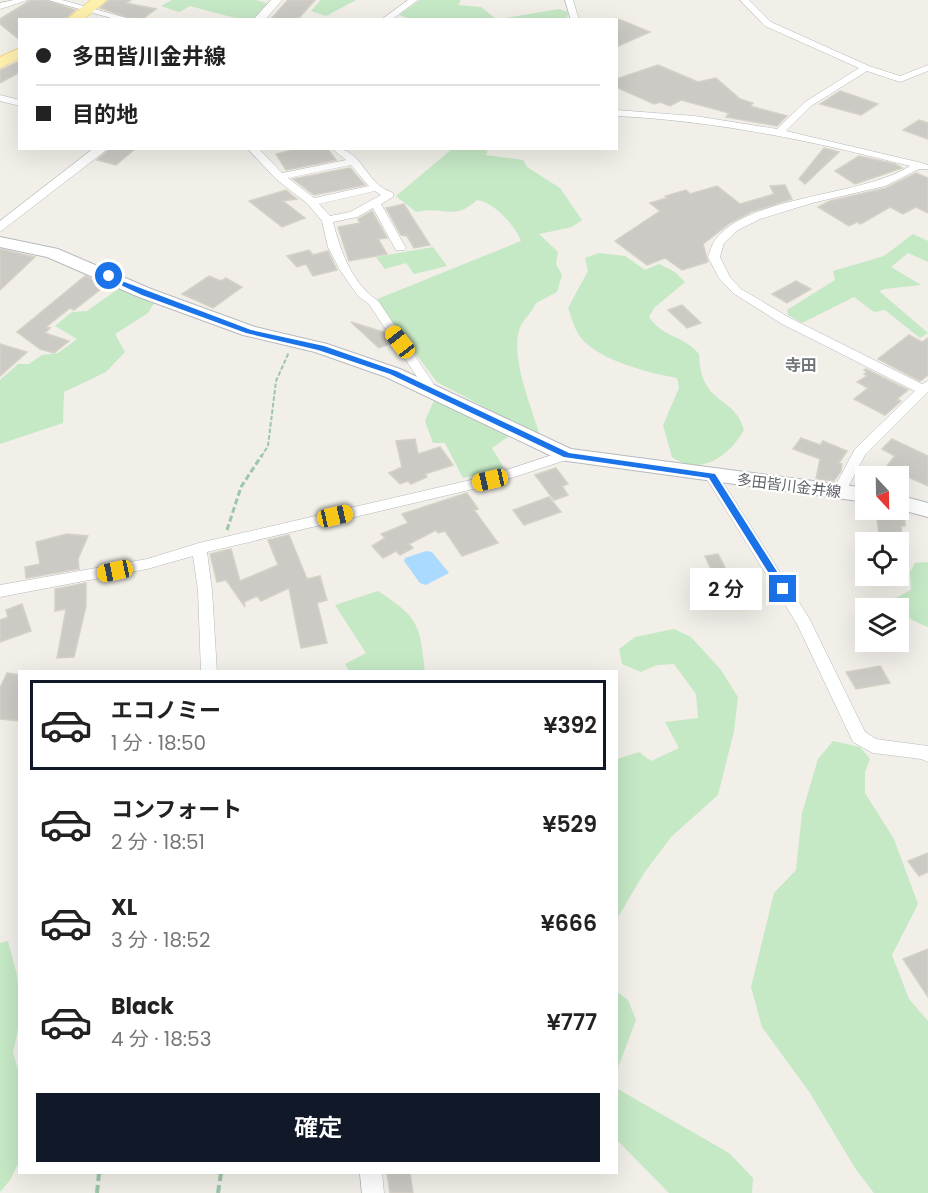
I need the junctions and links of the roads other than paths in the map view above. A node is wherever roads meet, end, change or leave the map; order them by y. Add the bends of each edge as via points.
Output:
1 (24, 0) edge
2 (52, 0) edge
3 (100, 0) edge
4 (277, 0) edge
5 (414, 0) edge
6 (569, 0) edge
7 (744, 0) edge
8 (0, 6) edge
9 (87, 10) junction
10 (76, 18) edge
11 (121, 18) edge
12 (260, 18) edge
13 (388, 18) edge
14 (574, 18) edge
15 (18, 53) edge
16 (0, 63) edge
17 (866, 68) junction
18 (928, 68) edge
19 (0, 98) edge
20 (18, 102) edge
21 (618, 113) edge
22 (780, 131) junction
23 (100, 150) edge
24 (253, 150) edge
25 (339, 150) edge
26 (354, 161) junction
27 (923, 166) edge
28 (280, 177) junction
29 (376, 188) junction
30 (312, 201) junction
31 (376, 204) junction
32 (327, 220) junction
33 (0, 228) edge
34 (0, 242) edge
35 (400, 248) dead end
36 (926, 387) edge
37 (432, 389) junction
38 (567, 455) junction
39 (712, 476) junction
40 (839, 492) junction
41 (855, 494) edge
42 (909, 505) edge
43 (928, 510) edge
44 (199, 548) junction
45 (0, 591) edge
46 (209, 670) edge
47 (928, 755) edge
48 (371, 1174) edge
49 (373, 1193) edge

1 - 8 street
2 - 9 street
3 - 9 main road
4 - 12 street
5 - 13 street
6 - 14 street
7 - 17 street via 768,24
9 - 10 main road
9 - 11 street
15 - 16 main road
17 - 18 street via 900,79
17 - 22 street via 808,104
19 - 20 street
21 - 22 street
22 - 27 street
23 - 33 street
24 - 28 street
25 - 26 street
26 - 28 street
26 - 29 street
27 - 36 street via 877,185 762,216 725,236 714,251 718,268 737,291 786,321
28 - 30 street
29 - 30 street
29 - 31 street via 389,195
30 - 32 street
31 - 32 street via 353,215
31 - 35 street
32 - 37 street via 334,247 346,270 362,294 373,302
34 - 37 main road, 多田皆川金井線 via 52,253 249,332 354,358
36 - 40 street via 860,452
37 - 38 main road, 多田皆川金井線
38 - 39 main road, 多田皆川金井線
38 - 44 street via 490,480
39 - 40 main road, 多田皆川金井線
39 - 47 street via 804,622 859,737 873,746
40 - 41 main road, 多田皆川金井線
42 - 43 main road
44 - 45 street via 118,570
44 - 46 street
48 - 49 street

